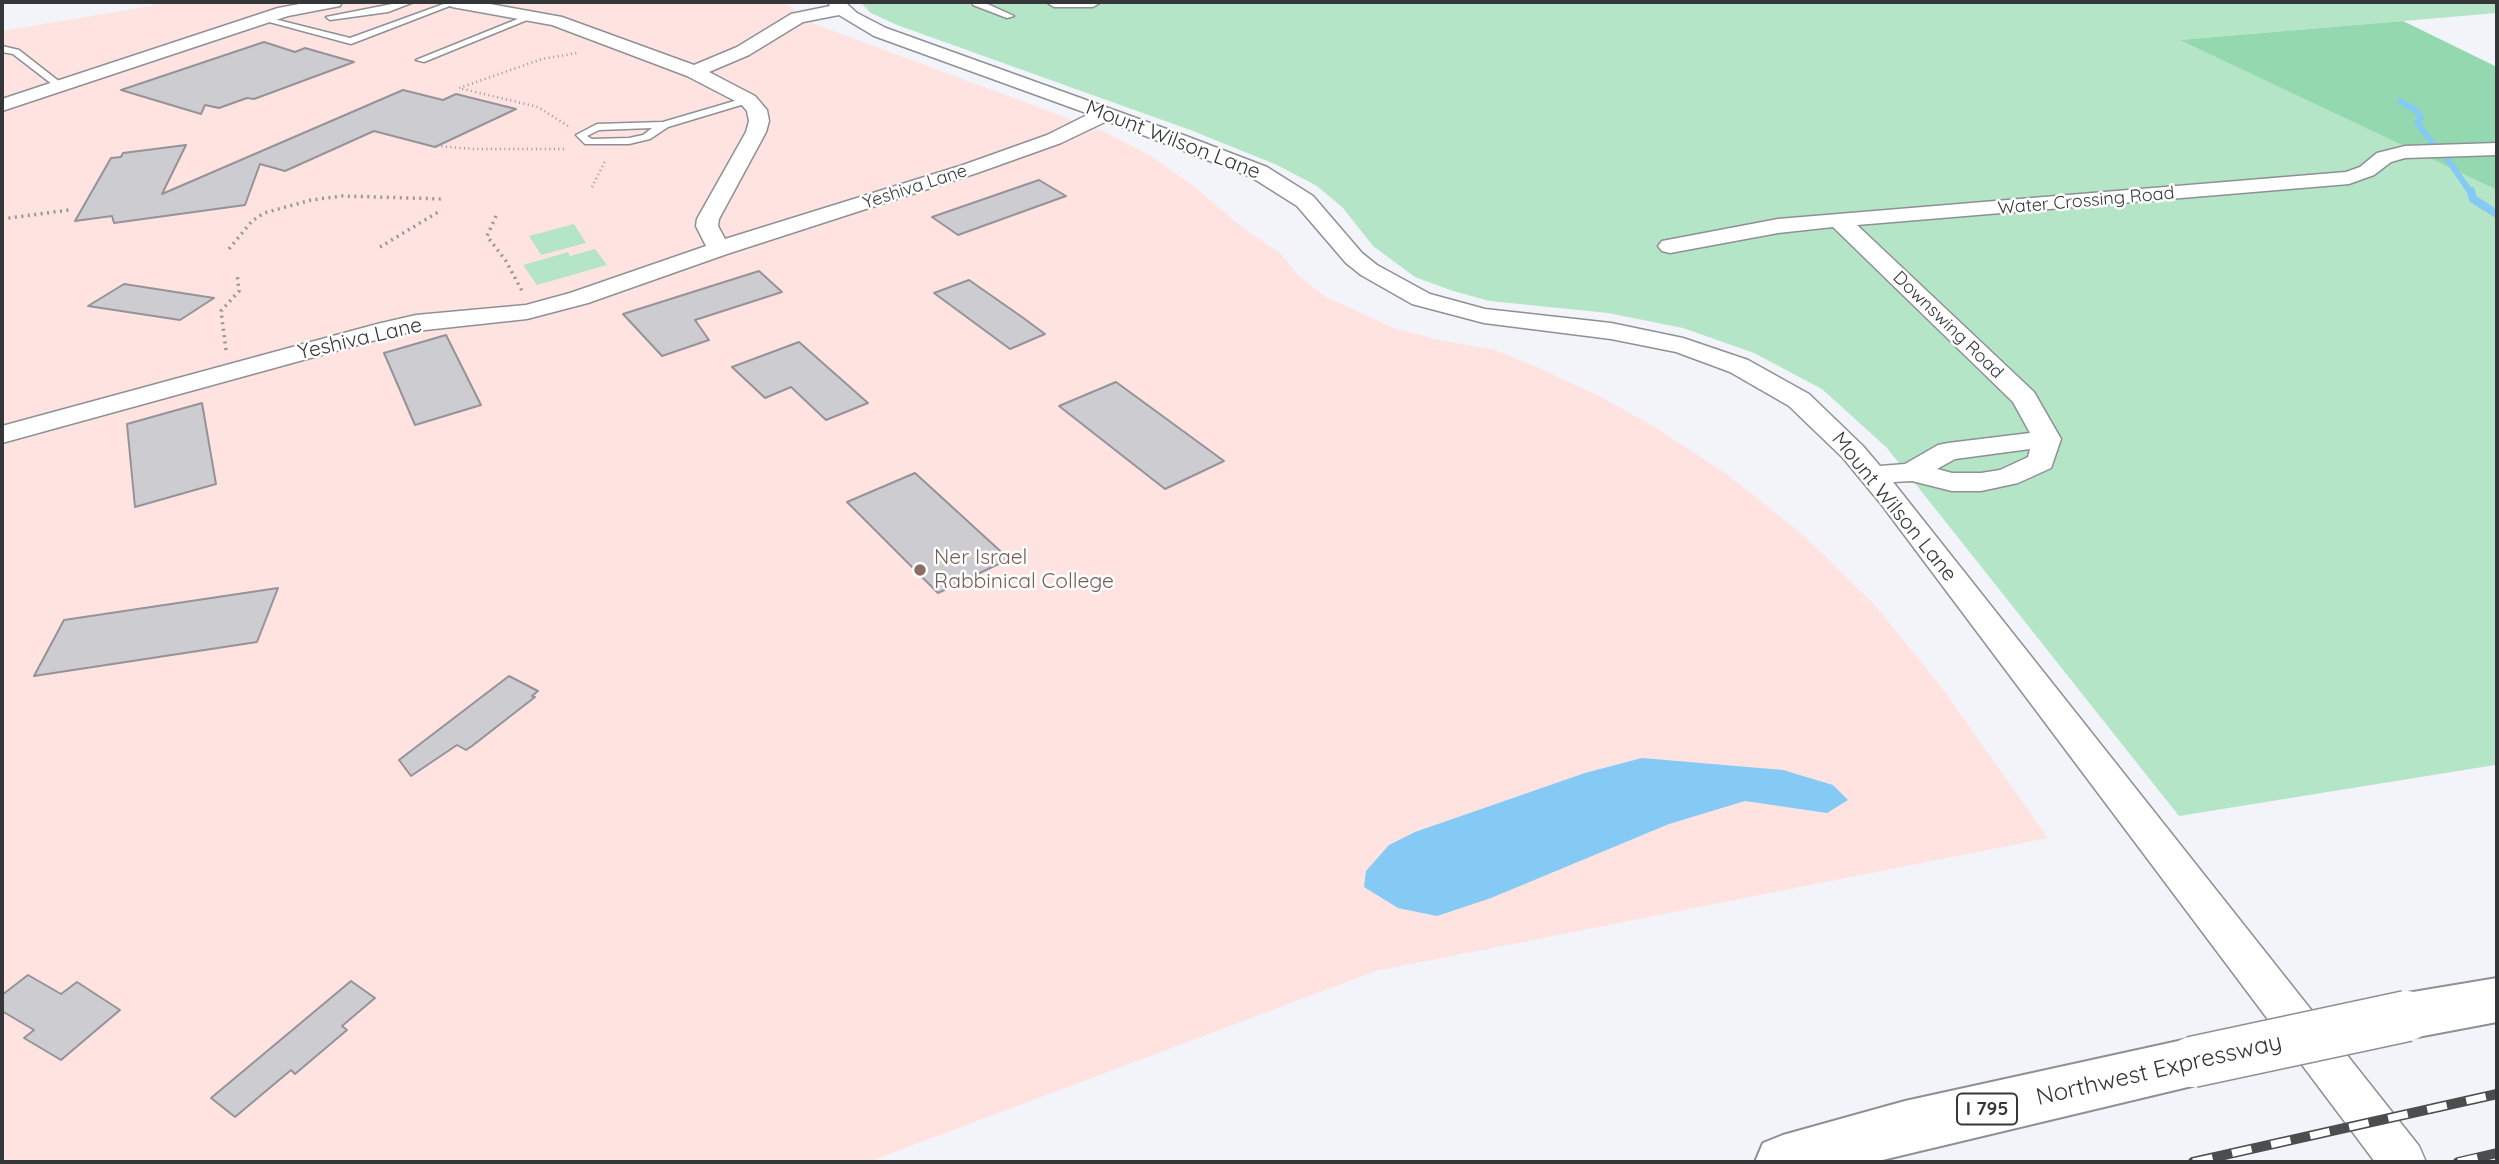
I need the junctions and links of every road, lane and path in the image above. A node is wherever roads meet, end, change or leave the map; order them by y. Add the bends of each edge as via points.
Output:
1 (410, 2) edge
2 (454, 2) edge
3 (979, 2) edge
4 (1054, 2) edge
5 (1093, 2) edge
6 (838, 5) edge
7 (332, 9) edge
8 (533, 16) junction
9 (1010, 16) dead end
10 (262, 19) junction
11 (2, 49) edge
12 (577, 53) dead end
13 (421, 60) dead end
14 (694, 72) junction
15 (60, 86) junction
16 (748, 100) junction
17 (2, 105) edge
18 (1106, 114) junction
19 (664, 125) junction
20 (575, 131) dead end
21 (437, 146) dead end
22 (570, 149) dead end
23 (2497, 149) edge
24 (607, 158) dead end
25 (592, 187) dead end
26 (443, 199) dead end
27 (69, 210) dead end
28 (440, 211) dead end
29 (496, 216) dead end
30 (2, 219) edge
31 (1838, 220) junction
32 (1670, 246) dead end
33 (380, 247) dead end
34 (229, 249) dead end
35 (719, 249) junction
36 (237, 274) dead end
37 (522, 313) junction
38 (228, 372) junction
39 (2, 435) edge
40 (1872, 475) junction
41 (2497, 1000) edge
42 (1783, 1162) edge
43 (2403, 1162) edge

1 - 7 lane via 388,9
2 - 8 street
2 - 10 lane via 351,41
3 - 9 lane via 975,3
4 - 5 street
6 - 14 street via 797,18 743,51
6 - 18 street, Mount Wilson Lane via 850,17 880,32
7 - 10 street
8 - 13 lane
8 - 14 street via 585,30
10 - 15 street
11 - 15 lane via 16,52
12 - 20 path via 542,59 459,88 538,107
14 - 16 street
15 - 17 street
16 - 19 lane
16 - 35 street via 757,110 756,132 707,226
18 - 35 street, Yeshiva Lane via 1054,139 960,173
18 - 40 street, Mount Wilson Lane via 1240,162 1278,182 1315,211 1368,270 1421,299 1484,316 1650,337 1739,366 1799,400
19 - 19 lane via 597,127 585,131 581,138 629,141
21 - 22 path
23 - 31 street, Water Crossing Road via 2405,152 2384,157 2367,171 2348,178
24 - 25 path
26 - 34 path via 342,196 311,200 264,213
27 - 30 path
28 - 33 path
29 - 37 path via 487,236 518,281 524,297
31 - 32 street, Water Crossing Road
31 - 40 street, Downswing Road via 2024,398 2047,439 2041,462 2008,477 1952,482 1912,472
35 - 37 street, Yeshiva Lane
36 - 38 path via 239,291 221,311
37 - 38 street, Yeshiva Lane via 416,323
38 - 39 street, Yeshiva Lane
40 - 43 street, Mount Wilson Lane
41 - 42 highway, Northwest Expressway / I 795, bridge via 1905,1127

